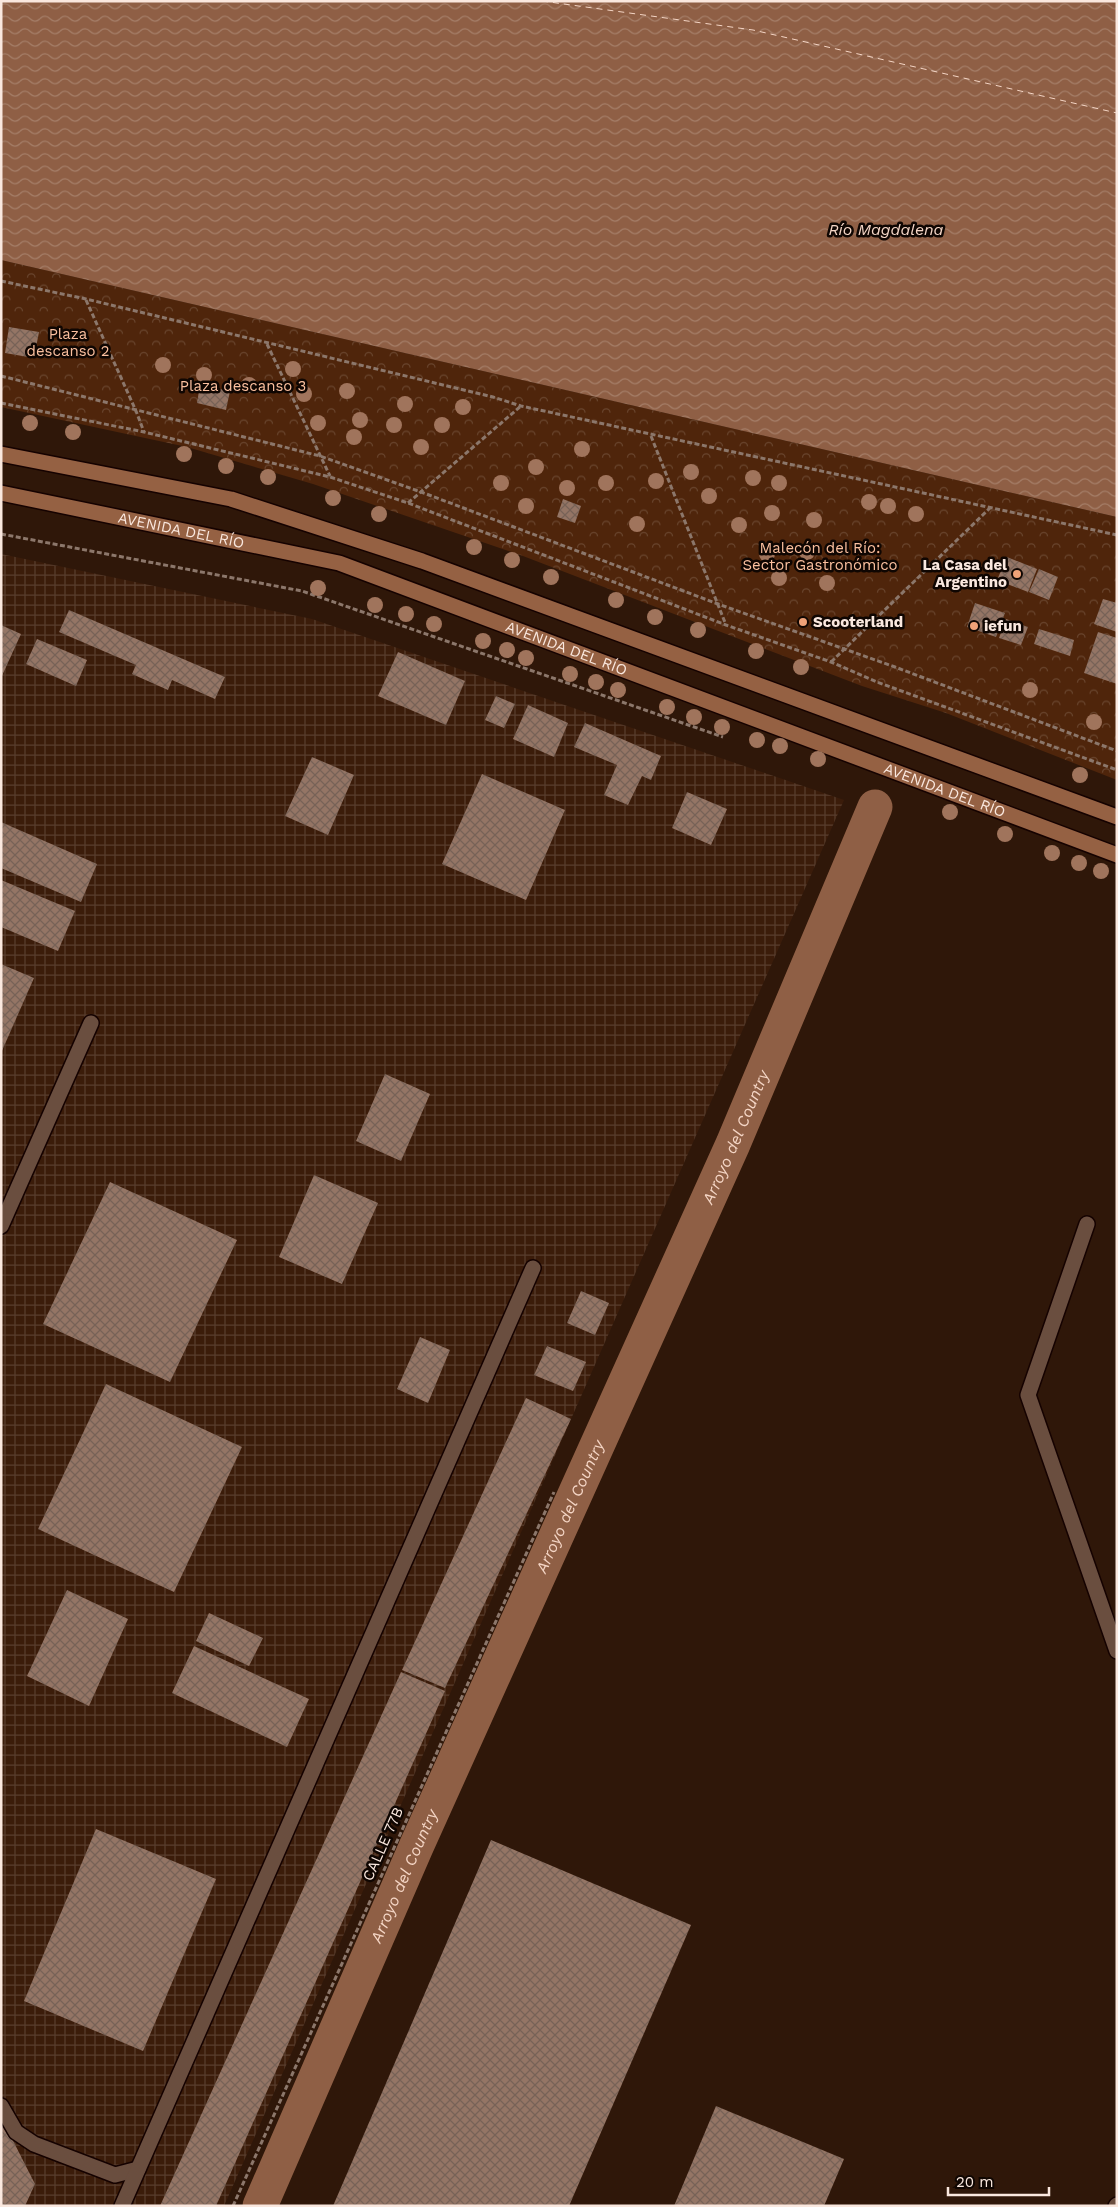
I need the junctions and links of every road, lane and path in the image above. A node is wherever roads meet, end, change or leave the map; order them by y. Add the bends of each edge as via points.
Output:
1 (1, 281) edge
2 (86, 299) junction
3 (267, 343) junction
4 (1, 376) edge
5 (1, 403) edge
6 (521, 406) junction
7 (136, 411) junction
8 (144, 432) junction
9 (651, 435) junction
10 (1, 454) edge
11 (320, 456) junction
12 (330, 476) junction
13 (421, 492) junction
14 (1, 493) edge
15 (408, 504) junction
16 (991, 508) junction
17 (1, 534) edge
18 (1117, 535) edge
19 (718, 604) junction
20 (726, 625) junction
21 (846, 649) junction
22 (831, 662) junction
23 (726, 738) dead end
24 (1117, 751) edge
25 (1117, 770) edge
26 (1117, 817) edge
27 (1117, 855) edge
28 (91, 1023) dead end
29 (1087, 1224) dead end
30 (1, 1226) edge
31 (533, 1268) dead end
32 (554, 1492) dead end
33 (1117, 1651) edge
34 (1, 2106) edge
35 (138, 2169) junction
36 (122, 2206) edge
37 (233, 2206) edge

1 - 2 path
2 - 3 path
2 - 7 path
3 - 6 path
3 - 11 path
4 - 7 path
5 - 8 path
6 - 9 path
6 - 13 path
7 - 8 path
7 - 11 path
8 - 12 path
9 - 16 path
9 - 19 path
10 - 26 main road, AVENIDA DEL RÍO via 231,499 422,561
11 - 12 path
11 - 13 path
12 - 15 path
13 - 15 path
13 - 19 path
14 - 27 main road, AVENIDA DEL RÍO via 339,563
15 - 20 path
16 - 18 path
16 - 21 path
17 - 23 path via 302,590
19 - 20 path
19 - 21 path
20 - 22 path
21 - 22 path
21 - 24 path
22 - 25 path
28 - 30 street
29 - 33 street via 1028,1395
31 - 35 street
32 - 37 path, CALLE 77B
34 - 35 street via 16,2132 34,2144 114,2175
35 - 36 street

